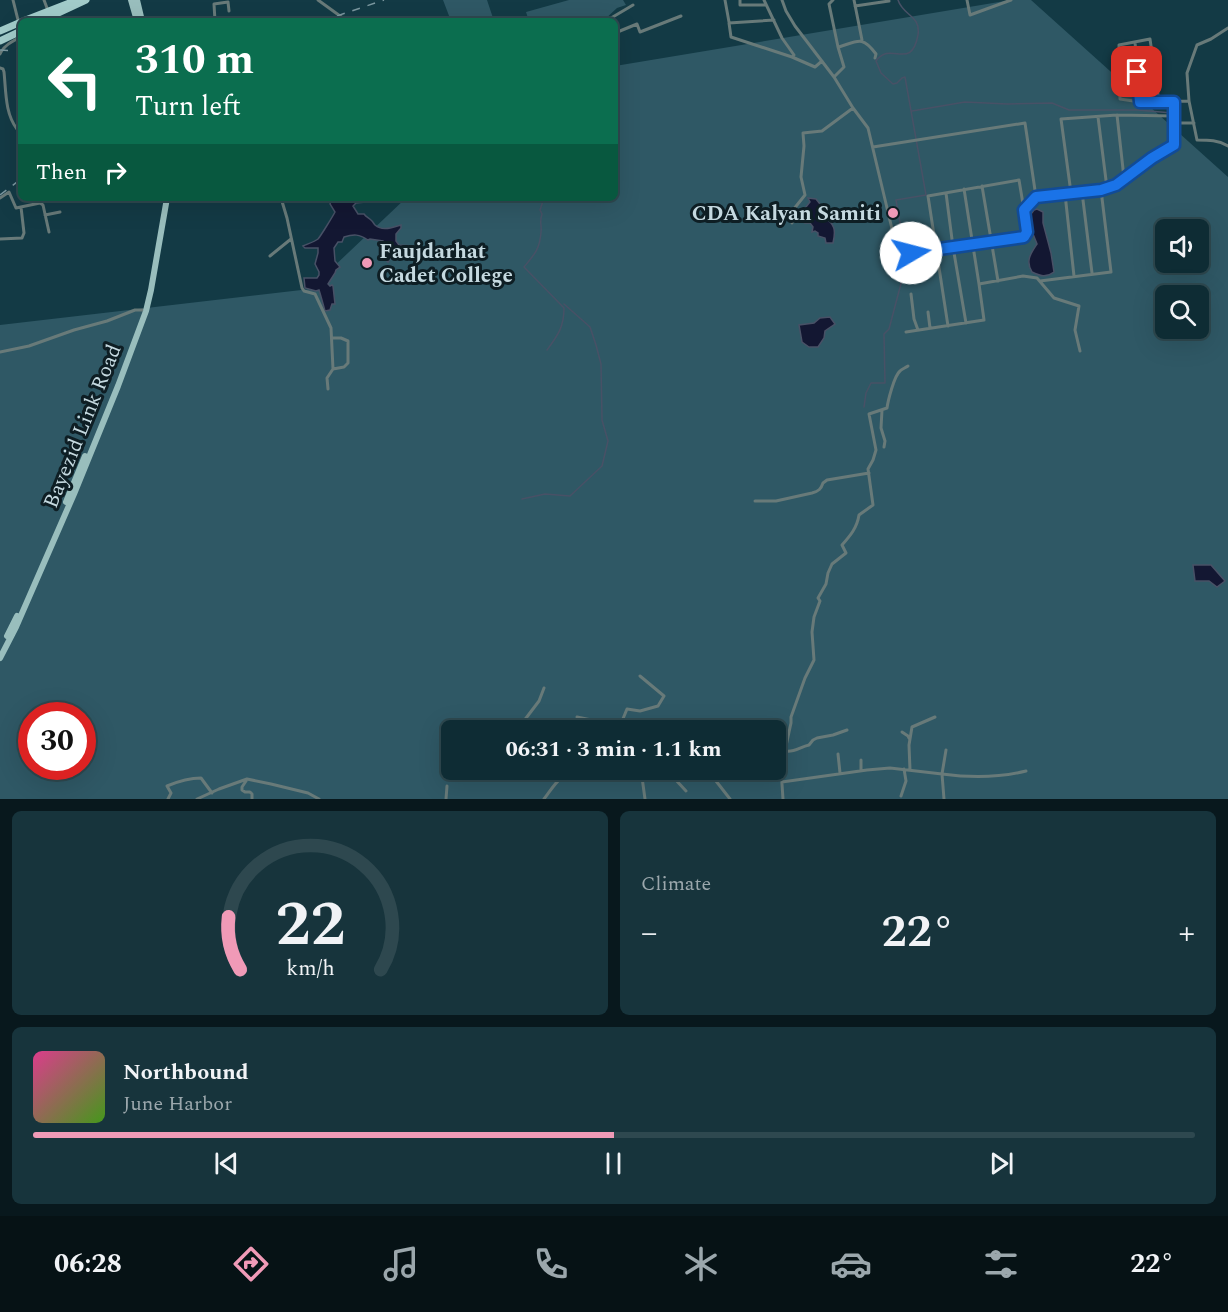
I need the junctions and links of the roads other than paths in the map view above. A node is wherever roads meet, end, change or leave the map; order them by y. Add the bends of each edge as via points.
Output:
1 (13, 0) edge
2 (44, 0) edge
3 (131, 0) edge
4 (136, 0) edge
5 (318, 0) edge
6 (725, 0) edge
7 (740, 0) edge
8 (764, 0) edge
9 (782, 0) edge
10 (833, 0) edge
11 (854, 0) edge
12 (967, 0) edge
13 (1011, 0) edge
14 (79, 1) edge
15 (228, 1) edge
16 (889, 1) edge
17 (633, 5) dead end
18 (766, 5) junction
19 (855, 6) junction
20 (47, 8) junction
21 (229, 11) dead end
22 (137, 12) junction
23 (681, 16) dead end
24 (19, 18) edge
25 (26, 18) edge
26 (29, 18) edge
27 (47, 18) edge
28 (55, 18) edge
29 (137, 18) edge
30 (140, 18) edge
31 (215, 18) edge
32 (343, 18) edge
33 (611, 18) edge
34 (774, 20) junction
35 (18, 22) edge
36 (729, 23) junction
37 (1228, 28) edge
38 (0, 29) edge
39 (18, 32) edge
40 (618, 32) edge
41 (18, 39) edge
42 (0, 40) edge
43 (862, 40) junction
44 (1135, 42) junction
45 (838, 47) junction
46 (0, 54) edge
47 (792, 57) junction
48 (875, 58) dead end
49 (822, 61) junction
50 (0, 68) edge
51 (834, 76) junction
52 (1189, 101) junction
53 (1140, 102) junction
54 (1159, 102) junction
55 (1174, 102) junction
56 (853, 108) junction
57 (1117, 115) junction
58 (1173, 116) junction
59 (1098, 117) junction
60 (1173, 123) junction
61 (1194, 123) junction
62 (17, 129) dead end
63 (1228, 146) edge
64 (873, 147) junction
65 (1124, 178) junction
66 (982, 186) junction
67 (1107, 188) junction
68 (964, 189) junction
69 (1101, 190) junction
70 (1082, 192) junction
71 (946, 193) junction
72 (1071, 193) junction
73 (1065, 194) junction
74 (1036, 197) junction
75 (0, 198) edge
76 (164, 201) edge
77 (165, 201) edge
78 (282, 201) edge
79 (21, 207) junction
80 (1024, 210) junction
81 (60, 212) dead end
82 (45, 214) junction
83 (792, 223) dead end
84 (49, 232) dead end
85 (0, 239) edge
86 (291, 239) junction
87 (991, 241) junction
88 (973, 244) junction
89 (953, 247) junction
90 (936, 250) junction
91 (270, 256) dead end
92 (1093, 274) junction
93 (1074, 276) junction
94 (998, 281) junction
95 (1040, 281) junction
96 (979, 284) junction
97 (911, 294) dead end
98 (143, 310) junction
99 (928, 312) dead end
100 (966, 323) junction
101 (948, 326) junction
102 (930, 328) junction
103 (918, 330) junction
104 (906, 332) dead end
105 (332, 338) junction
106 (1080, 351) dead end
107 (0, 352) edge
108 (908, 366) dead end
109 (333, 369) junction
110 (328, 389) dead end
111 (114, 391) junction
112 (882, 410) junction
113 (884, 447) dead end
114 (869, 473) junction
115 (755, 501) dead end
116 (14, 626) junction
117 (0, 650) edge
118 (0, 658) edge
119 (640, 676) dead end
120 (544, 688) dead end
121 (577, 717) dead end
122 (935, 717) dead end
123 (525, 720) edge
124 (589, 720) edge
125 (624, 720) edge
126 (847, 730) dead end
127 (902, 732) dead end
128 (910, 742) junction
129 (786, 746) edge
130 (946, 750) dead end
131 (786, 751) edge
132 (838, 754) dead end
133 (861, 760) dead end
134 (904, 769) junction
135 (861, 770) junction
136 (910, 770) junction
137 (1026, 771) dead end
138 (840, 773) junction
139 (942, 774) junction
140 (247, 779) junction
141 (560, 780) edge
142 (642, 780) edge
143 (676, 780) edge
144 (716, 780) edge
145 (782, 782) joint
146 (447, 786) dead end
147 (686, 791) dead end
148 (212, 793) junction
149 (901, 796) dead end
150 (168, 799) edge
151 (197, 799) edge
152 (252, 799) edge
153 (319, 799) edge
154 (446, 799) edge
155 (544, 799) edge
156 (645, 799) edge
157 (730, 799) edge
158 (783, 799) edge
159 (944, 799) edge

1 - 24 street
2 - 20 street
3 - 22 main road
4 - 22 main road
5 - 32 street
6 - 36 street
7 - 18 street via 740,5
8 - 18 street
9 - 49 street via 795,26
10 - 45 street via 829,4
11 - 19 street
12 - 13 street via 970,15
14 - 20 street
14 - 26 highway
14 - 27 highway
14 - 28 street via 81,5
15 - 21 street
15 - 31 street via 214,4
16 - 19 street
17 - 33 street
18 - 34 street
19 - 43 street
20 - 25 street
22 - 29 main road
22 - 30 main road
23 - 40 street via 640,32 637,24
34 - 36 street
34 - 47 street
35 - 38 highway
36 - 47 street via 731,37
37 - 52 street via 1197,45 1187,74
39 - 42 highway
41 - 46 street
43 - 45 street
43 - 48 street via 876,54
44 - 53 street
44 - 53 street via 1119,45 1120,99
44 - 54 street via 1150,39
45 - 51 street via 844,67
47 - 49 street via 815,67
49 - 51 street
50 - 62 street via 4,72 9,115
51 - 56 street
52 - 55 street
52 - 61 street
53 - 54 street
54 - 55 street
55 - 58 street
56 - 64 street via 868,128
56 - 83 street via 822,131 803,133 801,177 805,195 793,210
57 - 58 street
57 - 59 street
57 - 65 street
58 - 60 street
59 - 67 street
59 - 72 street via 1061,119
60 - 61 street
60 - 65 street via 1174,145
61 - 63 street via 1197,140 1214,140
64 - 74 street via 1025,123
64 - 90 street via 897,250
65 - 67 street
66 - 68 street
66 - 80 street via 1019,180
66 - 87 street
67 - 69 street
68 - 71 street
68 - 88 street
69 - 70 street
69 - 92 street via 1111,272
70 - 72 street
70 - 92 street
71 - 89 street
71 - 90 street via 928,196
72 - 73 street
73 - 74 street
73 - 93 street
74 - 80 street
75 - 79 street via 9,192 16,208
76 - 98 main road, Bayezid Link Road
77 - 111 main road, Bayezid Link Road via 146,311
78 - 86 street
79 - 82 street via 40,203
79 - 85 street via 22,238
80 - 87 street via 1024,237
81 - 82 street
82 - 84 street
86 - 91 street
86 - 105 street via 303,291 316,295
87 - 88 street
87 - 94 street
88 - 89 street
88 - 96 street
89 - 90 street
89 - 100 street
90 - 101 street
92 - 93 street
93 - 95 street
94 - 95 street via 1023,276
94 - 96 street
95 - 106 street via 1054,298 1079,306 1075,330
96 - 100 street via 984,320
97 - 103 street
98 - 107 street
98 - 111 main road, Bayezid Link Road
99 - 102 street
100 - 101 street
101 - 102 street
102 - 103 street
103 - 104 street
105 - 109 street
105 - 109 street via 348,341 349,346 348,363
108 - 112 street via 899,372 887,408
109 - 110 street via 327,378
111 - 116 main road, Bayezid Link Road
112 - 113 street
112 - 114 street via 869,414 876,450
114 - 115 street via 827,480 812,493
114 - 129 street via 873,505 859,515 855,530 842,546 846,553 832,564 818,598 812,632 814,660 791,717
116 - 117 main road, Bayezid Link Road
116 - 118 main road, Bayezid Link Road
119 - 125 street via 664,696 658,706 640,711 627,709
120 - 123 street
121 - 124 street
122 - 128 street via 912,727
126 - 131 street
127 - 128 street
128 - 136 street
130 - 139 street
132 - 138 street
133 - 135 street
134 - 135 street
134 - 136 street
134 - 149 street via 906,782
135 - 138 street
136 - 139 street
137 - 139 street via 971,778
138 - 145 street
139 - 159 street
140 - 148 street
140 - 152 street via 242,790 250,792
140 - 153 street
141 - 155 street
142 - 156 street
143 - 147 street
144 - 157 street
145 - 158 street
146 - 154 street
148 - 150 street via 201,778 190,778 167,786 171,793
148 - 151 street

